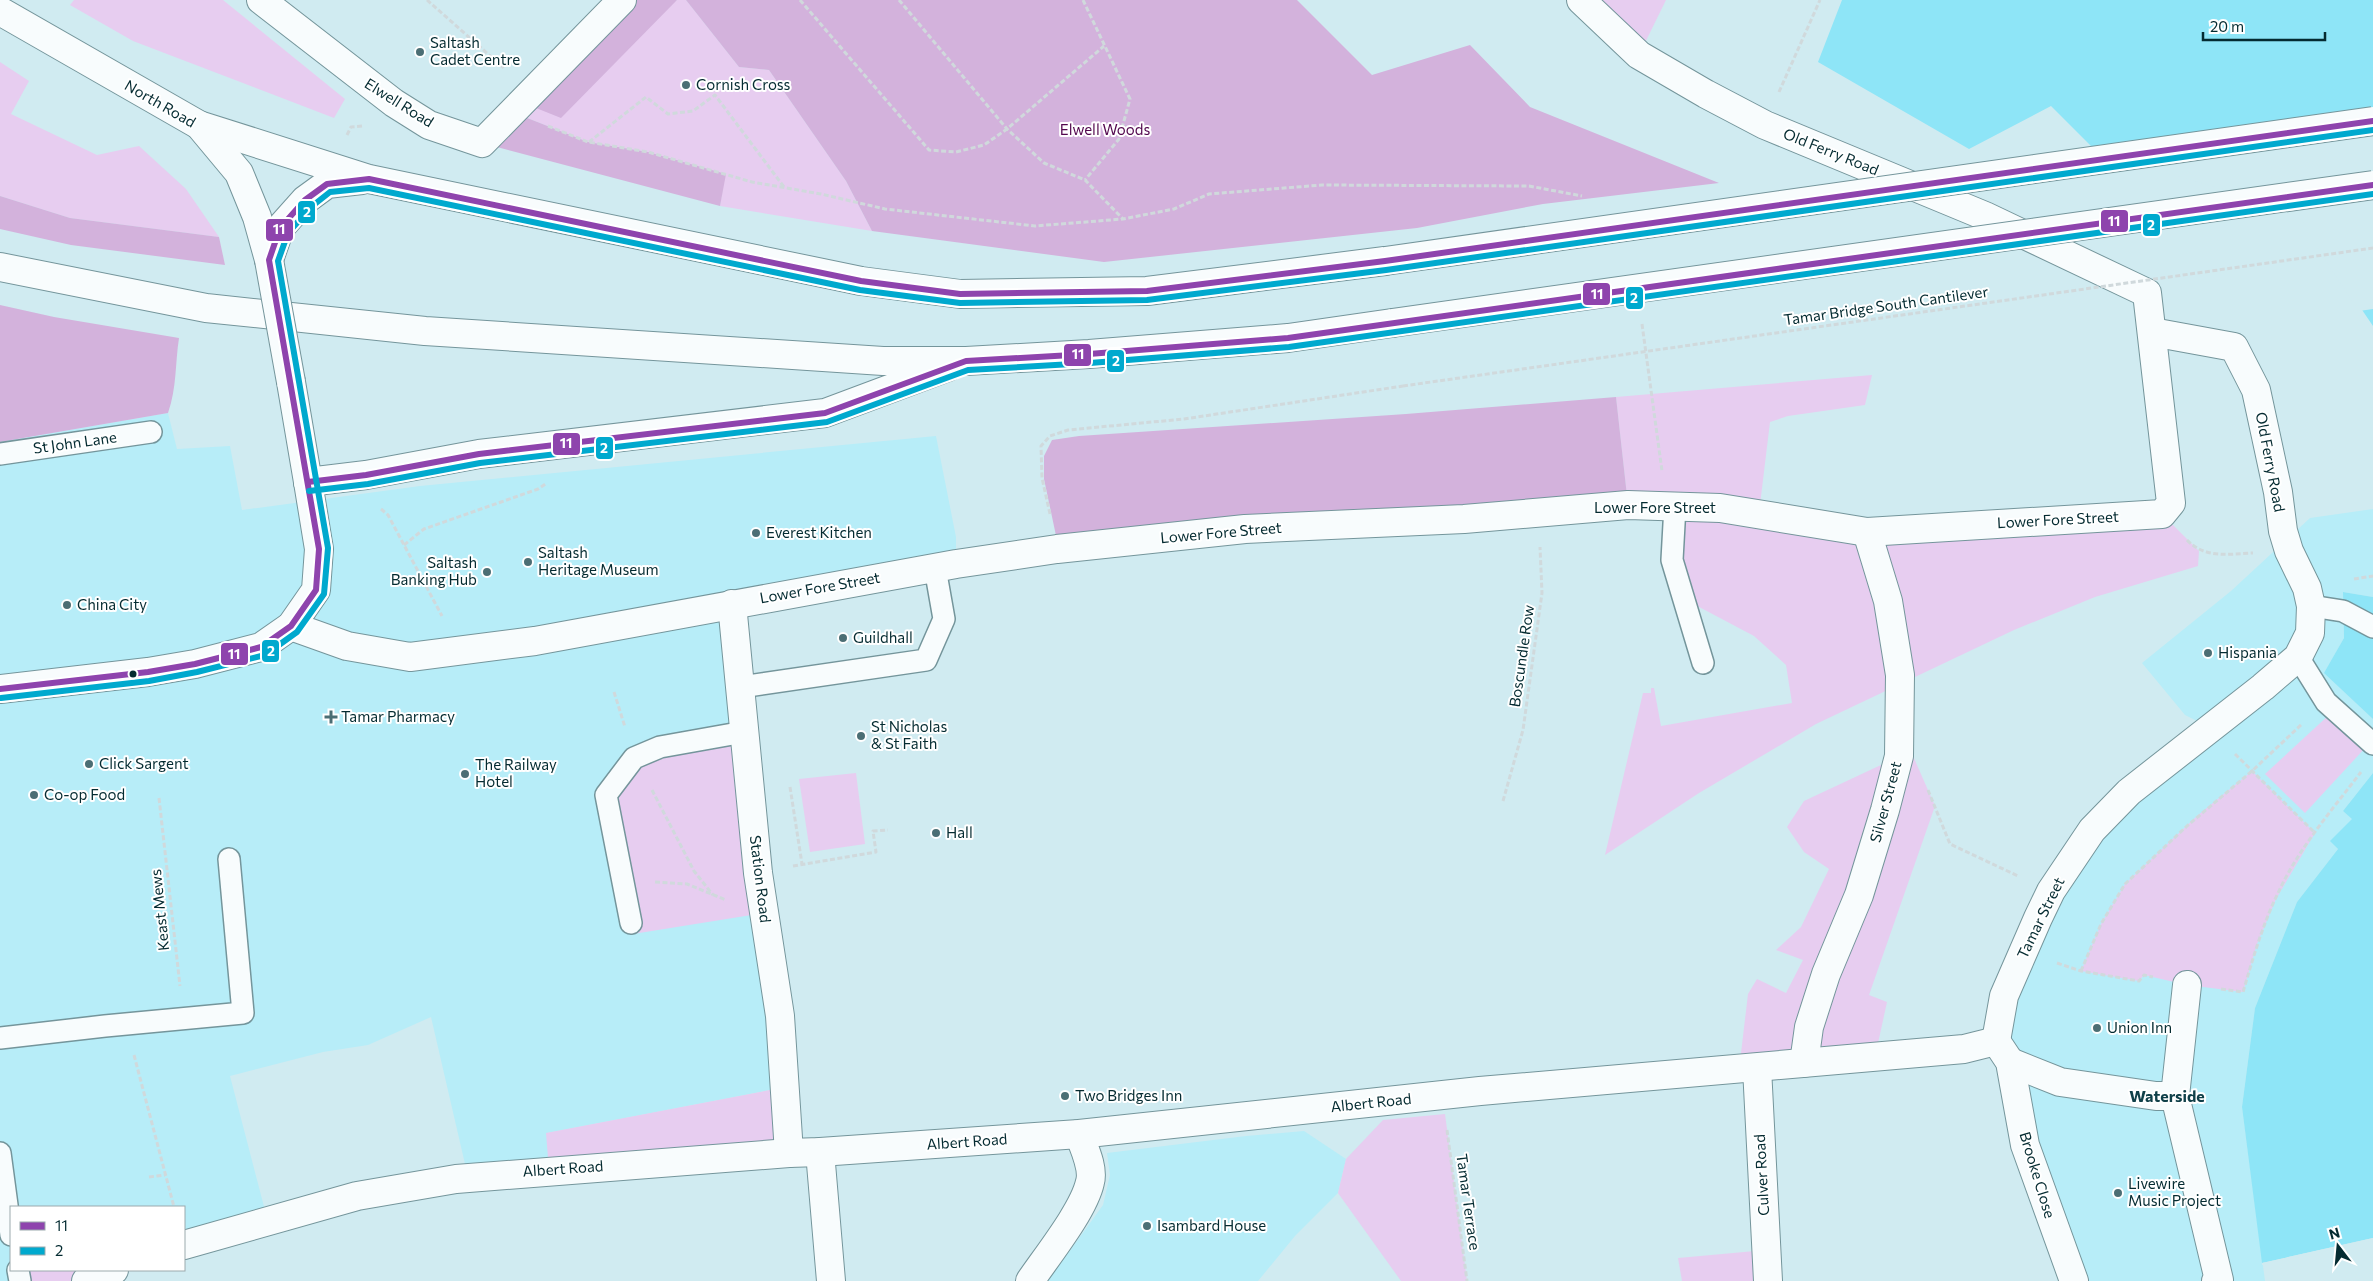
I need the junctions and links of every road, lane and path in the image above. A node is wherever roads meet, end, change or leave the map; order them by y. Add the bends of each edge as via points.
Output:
1 (261, 0) edge
2 (427, 0) edge
3 (622, 0) edge
4 (800, 0) edge
5 (899, 0) edge
6 (1082, 0) edge
7 (1582, 0) edge
8 (1820, 0) edge
9 (0, 11) edge
10 (1104, 46) junction
11 (530, 92) junction
12 (512, 112) junction
13 (2373, 121) edge
14 (1765, 125) junction
15 (199, 126) junction
16 (1007, 129) junction
17 (588, 142) junction
18 (369, 180) junction
19 (1085, 180) junction
20 (2373, 185) edge
21 (785, 188) junction
22 (1585, 196) dead end
23 (1123, 219) junction
24 (2373, 248) edge
25 (269, 260) junction
26 (0, 267) edge
27 (1640, 315) dead end
28 (2152, 332) junction
29 (966, 361) junction
30 (151, 432) dead end
31 (0, 454) edge
32 (350, 477) junction
33 (554, 478) dead end
34 (308, 482) junction
35 (1670, 506) junction
36 (1538, 512) junction
37 (2162, 514) junction
38 (1867, 532) junction
39 (404, 545) junction
40 (1056, 549) junction
41 (2288, 551) junction
42 (935, 568) junction
43 (732, 604) junction
44 (2311, 606) junction
45 (291, 626) junction
46 (2373, 627) edge
47 (458, 651) junction
48 (2298, 658) junction
49 (1703, 663) dead end
50 (741, 687) junction
51 (0, 689) edge
52 (2326, 702) junction
53 (2209, 728) junction
54 (744, 732) junction
55 (2373, 744) edge
56 (634, 758) junction
57 (2252, 771) junction
58 (2361, 771) dead end
59 (790, 787) dead end
60 (1928, 788) dead end
61 (159, 798) dead end
62 (1503, 800) dead end
63 (888, 830) dead end
64 (2315, 833) junction
65 (229, 859) dead end
66 (802, 864) junction
67 (758, 873) junction
68 (622, 882) junction
69 (2051, 891) junction
70 (713, 895) junction
71 (764, 913) junction
72 (631, 923) dead end
73 (2024, 952) junction
74 (2252, 962) dead end
75 (2081, 972) junction
76 (2144, 975) dead end
77 (2187, 985) dead end
78 (183, 1019) junction
79 (157, 1021) junction
80 (0, 1038) edge
81 (2003, 1052) junction
82 (1804, 1063) junction
83 (1758, 1068) junction
84 (2175, 1096) junction
85 (1446, 1126) dead end
86 (1079, 1134) junction
87 (789, 1152) junction
88 (820, 1152) junction
89 (0, 1153) edge
90 (165, 1175) junction
91 (149, 1177) dead end
92 (174, 1206) edge
93 (10, 1228) edge
94 (185, 1245) edge
95 (111, 1271) edge
96 (86, 1281) edge
97 (831, 1281) edge
98 (1030, 1281) edge
99 (1467, 1281) edge
100 (1768, 1281) edge
101 (2074, 1281) edge
102 (2218, 1281) edge

1 - 12 main road, Elwell Road via 362,79 429,125 482,144
2 - 11 path
3 - 11 main road, Elwell Road
4 - 16 path via 929,150 956,152 984,145
5 - 16 path
6 - 10 path
7 - 14 main road, Old Ferry Road via 1639,55
8 - 14 path
9 - 15 main road, North Road
10 - 16 path
10 - 19 path via 1130,99 1119,139
11 - 12 main road, Elwell Road
12 - 17 path
13 - 18 main road, bridge via 1385,261 1147,291 960,294 862,281
14 - 28 main road, Old Ferry Road via 1985,216 2147,293
15 - 18 main road
15 - 25 main road, North Road via 239,173 257,217
16 - 19 path via 1044,163
17 - 21 path via 648,152 752,182
17 - 21 path via 646,96 668,114 692,111 715,95
18 - 25 main road via 327,184 305,200 280,228
19 - 23 path
20 - 29 main road, bridge via 1279,338
21 - 23 path via 885,210 1035,226
22 - 23 path via 1529,186 1322,185 1209,194 1174,209
24 - 40 path, Tamar Bridge South Cantilever, bridge via 1184,418 1068,430 1050,436 1041,446 1040,458
25 - 34 main road, North Road, bridge
26 - 29 main road via 206,308 425,331 882,361
27 - 35 path
28 - 37 main road, Old Ferry Road via 2171,503
28 - 41 main road, Old Ferry Road via 2234,347 2256,390
29 - 32 main road via 824,413 479,454
30 - 31 lane, St John Lane
32 - 34 main road
32 - 39 path via 388,515
33 - 39 path via 538,490 424,529
34 - 45 main road, North Road via 319,549 316,590
35 - 36 main road, Lower Fore Street via 1628,505
35 - 38 main road, Lower Fore Street via 1736,510
35 - 49 lane via 1672,560
36 - 40 main road, Lower Fore Street via 1464,519 1245,529
36 - 62 path, Boscundle Row via 1542,593 1523,730
37 - 38 main road, Lower Fore Street
37 - 41 path via 2199,551 2216,554
38 - 82 main road, Silver Street via 1888,601 1900,675 1899,756 1859,895 1808,1027
39 - 47 path
40 - 42 main road, Lower Fore Street
41 - 44 main road, Old Ferry Road via 2307,588
42 - 43 main road, Lower Fore Street
42 - 50 lane via 944,619 926,660
43 - 47 main road, Lower Fore Street via 535,641
43 - 50 main road, Station Road
44 - 46 lane via 2343,611
44 - 48 main road, Old Ferry Road via 2310,633
45 - 47 main road, Lower Fore Street via 347,646 410,657
45 - 51 main road via 261,647 195,664
48 - 52 lane
48 - 53 main road, Tamar Street
50 - 54 main road, Station Road
52 - 55 lane
52 - 57 path
53 - 57 path
53 - 69 main road, Tamar Street via 2129,792 2092,830
54 - 56 lane via 660,747
54 - 67 main road, Station Road
56 - 68 lane via 606,795
56 - 70 path via 694,871
57 - 64 path
57 - 75 path via 2192,821 2125,884 2101,924
58 - 64 path
59 - 66 path
60 - 69 path via 1950,844
61 - 78 path, Keast Mews
63 - 66 path via 873,832 876,852
64 - 74 path via 2279,890
65 - 78 lane via 243,1013
66 - 67 path
67 - 71 main road, Station Road
68 - 70 path via 687,884
68 - 72 lane
69 - 73 main road, Tamar Street
70 - 71 path
71 - 87 main road, Station Road via 780,1016
73 - 75 path
73 - 81 main road, Tamar Street via 2004,996
75 - 76 path via 2139,981
77 - 84 main road
78 - 79 lane
79 - 80 lane
79 - 90 path via 133,1049
81 - 82 main road via 1964,1049
81 - 84 main road via 2060,1082
81 - 101 main road, Brooke Close via 2026,1145
82 - 83 main road
83 - 86 main road, Albert Road via 1480,1091
83 - 100 main road, Culver Road
84 - 102 main road
85 - 99 path, Tamar Terrace
86 - 88 main road, Albert Road
86 - 98 main road via 1088,1158 1091,1181 1081,1204
87 - 88 main road, Albert Road
87 - 94 main road, Albert Road via 456,1179 357,1196
88 - 97 main road
89 - 93 lane
90 - 91 path
90 - 92 path
95 - 96 main road

